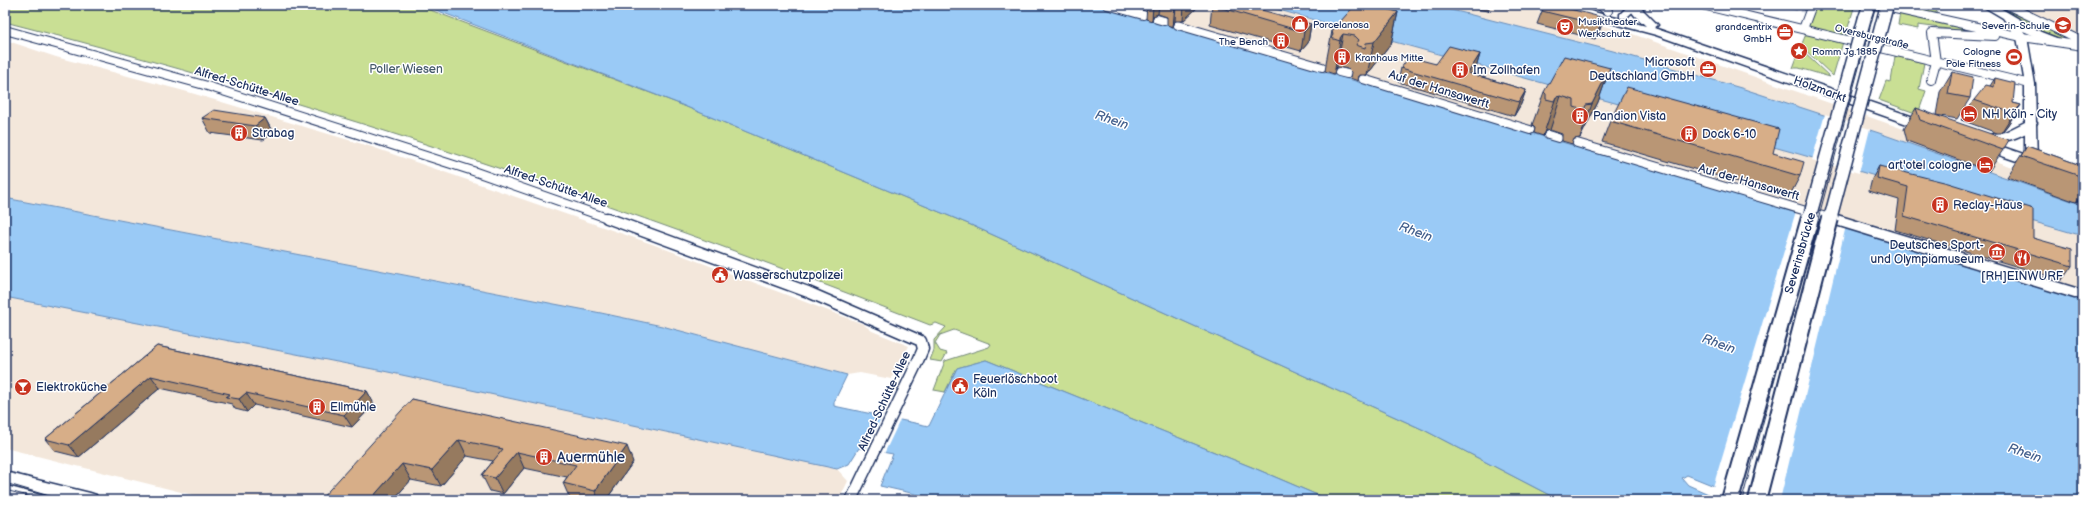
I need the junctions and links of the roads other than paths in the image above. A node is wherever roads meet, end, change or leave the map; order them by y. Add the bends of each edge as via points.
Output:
1 (1107, 5) edge
2 (1555, 5) edge
3 (1584, 5) edge
4 (1703, 5) edge
5 (1987, 5) edge
6 (1634, 6) edge
7 (1885, 6) edge
8 (1809, 8) edge
9 (1866, 9) edge
10 (2007, 10) edge
11 (1605, 12) edge
12 (1143, 15) dead end
13 (1623, 16) junction
14 (1178, 25) dead end
15 (1652, 25) junction
16 (1803, 29) junction
17 (5, 30) edge
18 (1998, 32) junction
19 (2022, 37) junction
20 (2083, 42) edge
21 (2060, 43) junction
22 (2083, 46) edge
23 (1936, 62) junction
24 (1322, 67) dead end
25 (1339, 72) dead end
26 (1347, 74) dead end
27 (1363, 79) dead end
28 (1931, 80) dead end
29 (2030, 84) junction
30 (2031, 123) junction
31 (1530, 130) dead end
32 (1548, 135) dead end
33 (1558, 138) dead end
34 (1577, 143) dead end
35 (2031, 158) junction
36 (2052, 165) edge
37 (2075, 293) dead end
38 (5, 478) edge
39 (90, 500) edge
40 (851, 500) edge
41 (1730, 500) edge
42 (1758, 500) edge

1 - 12 street
2 - 11 main road
3 - 11 main road
4 - 16 street, Oversburgstraße
5 - 10 main road
6 - 13 street
6 - 15 main road
7 - 18 street
7 - 42 main road, Severinsbrücke, bridge
8 - 16 street
9 - 41 main road, Severinsbrücke, bridge via 1849,78
10 - 19 main road
10 - 20 street
10 - 21 main road via 2037,34
11 - 13 main road
11 - 15 main road, Holzmarkt via 1660,33 1941,127
13 - 15 main road, Holzmarkt
14 - 24 street
16 - 23 street, Oversburgstraße
17 - 40 street, Alfred-Schütte-Allee via 204,86 385,142 644,230 808,292 914,336 922,341 922,349
18 - 19 street
18 - 23 street via 1995,36 1932,33
19 - 21 street
19 - 29 street
21 - 22 street
23 - 28 street
23 - 29 street, Oversburgstraße
25 - 26 street
27 - 31 street, Auf der Hansawerft
29 - 30 street
30 - 35 street
30 - 35 main road via 2001,139 1978,139
32 - 33 street
34 - 37 street, Auf der Hansawerft
35 - 36 main road
38 - 39 street

